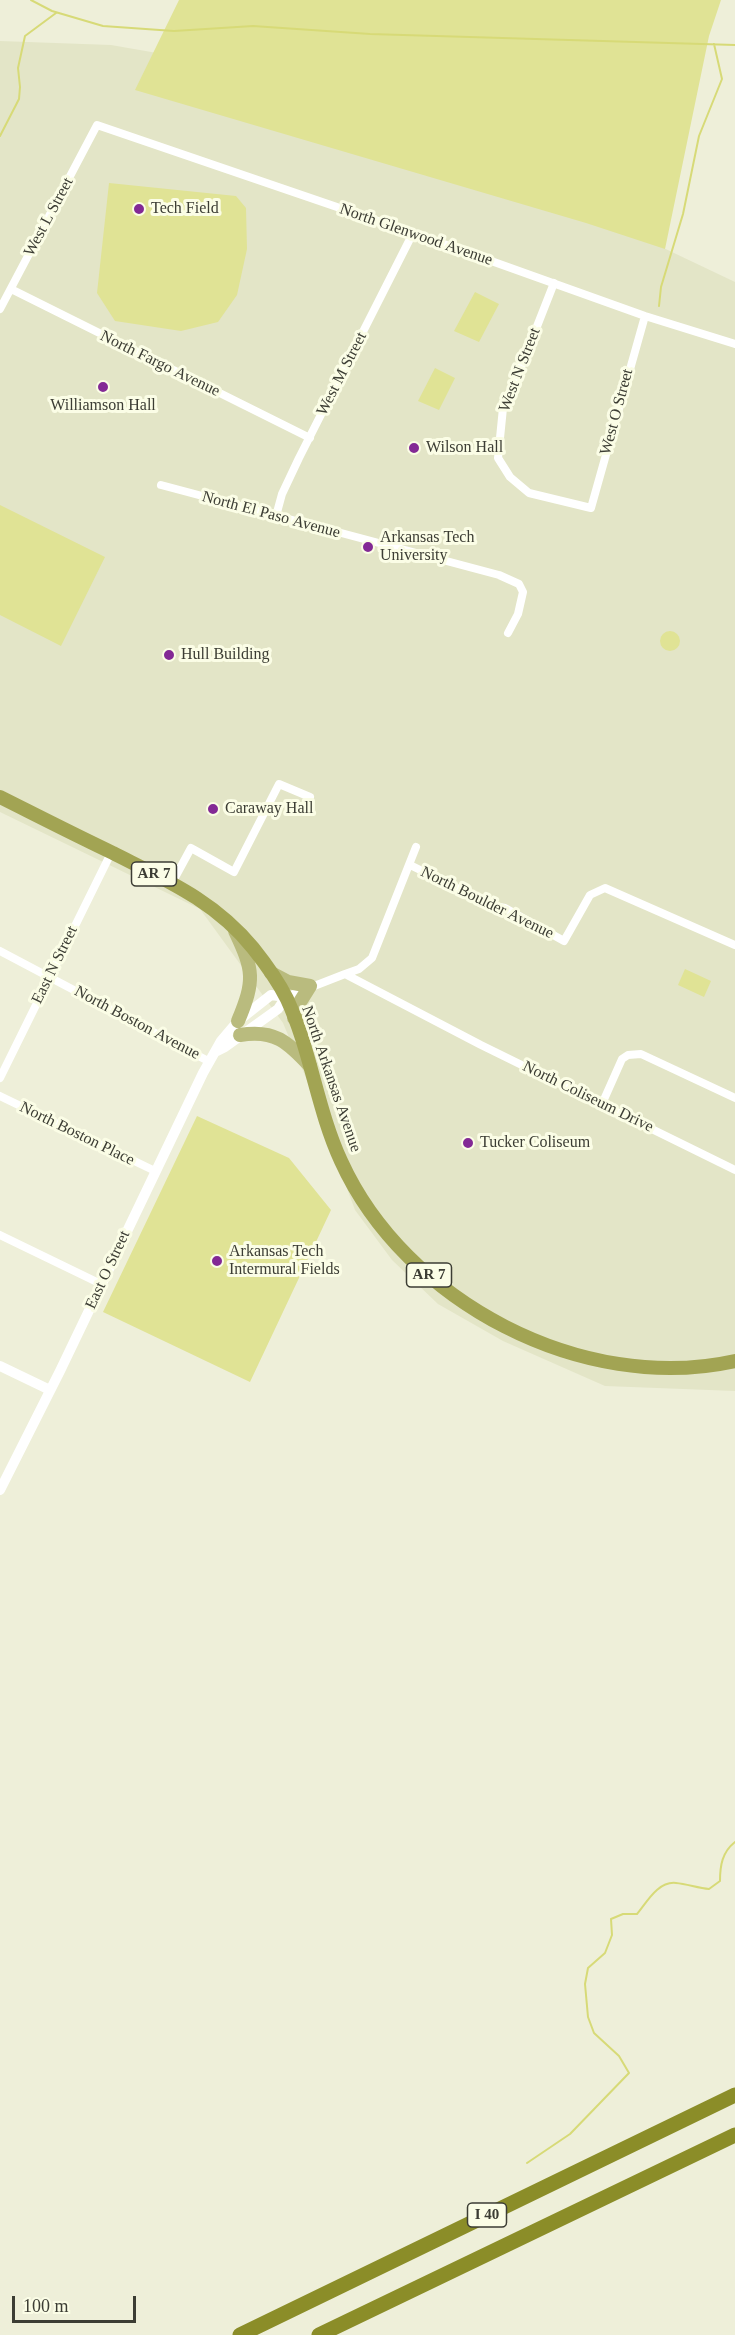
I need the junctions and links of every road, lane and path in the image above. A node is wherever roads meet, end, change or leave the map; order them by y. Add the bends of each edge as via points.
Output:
1 (97, 125) joint
2 (413, 233) junction
3 (554, 283) junction
4 (10, 289) junction
5 (0, 309) edge
6 (645, 316) junction
7 (735, 344) edge
8 (310, 438) junction
9 (161, 485) dead end
10 (591, 508) joint
11 (276, 516) junction
12 (508, 633) dead end
13 (0, 797) edge
14 (310, 797) dead end
15 (416, 847) dead end
16 (111, 853) junction
17 (410, 866) junction
18 (172, 883) junction
19 (233, 926) junction
20 (735, 945) edge
21 (0, 951) edge
22 (271, 973) junction
23 (345, 974) junction
24 (50, 976) junction
25 (310, 986) junction
26 (286, 997) junction
27 (294, 1018) junction
28 (238, 1021) junction
29 (240, 1035) junction
30 (217, 1051) junction
31 (210, 1062) junction
32 (310, 1066) junction
33 (0, 1078) edge
34 (0, 1096) edge
35 (735, 1098) edge
36 (602, 1104) junction
37 (735, 1170) edge
38 (155, 1171) junction
39 (0, 1234) edge
40 (101, 1284) junction
41 (735, 1361) edge
42 (0, 1366) edge
43 (51, 1390) junction
44 (0, 1490) edge
45 (735, 2095) edge
46 (735, 2135) edge
47 (240, 2335) edge
48 (319, 2335) edge

1 - 2 street, North Glenwood Avenue
1 - 4 street, West L Street
2 - 3 street, North Glenwood Avenue
2 - 8 street, West M Street
3 - 6 street, North Glenwood Avenue
3 - 10 street, West N Street via 503,408 498,458 510,477 529,493
4 - 5 street, West L Street
4 - 8 street, North Fargo Avenue
6 - 7 street, North Glenwood Avenue
6 - 10 street, West O Street
8 - 11 street, West M Street via 282,494
9 - 11 street, North El Paso Avenue
11 - 12 street, North El Paso Avenue via 499,575 519,584 523,591 518,614
13 - 16 highway, North Arkansas Avenue / AR 7
14 - 18 street via 279,784 234,872 191,848
15 - 17 street
16 - 18 highway, North Arkansas Avenue / AR 7
16 - 24 street, East N Street
17 - 20 street, North Boulder Avenue via 505,908 564,941 590,895 605,888
17 - 23 street via 372,958
18 - 19 highway, North Arkansas Avenue / AR 7 via 201,899
19 - 22 highway, North Arkansas Avenue / AR 7
19 - 28 main road via 247,955 251,976 249,995
21 - 24 street, North Boston Avenue
22 - 25 main road via 288,982
22 - 26 highway, North Arkansas Avenue / AR 7
23 - 25 street
23 - 36 street, North Coliseum Drive
24 - 31 street, North Boston Avenue
24 - 33 street, East N Street
25 - 26 street
25 - 27 main road
26 - 27 highway, North Arkansas Avenue / AR 7
26 - 28 street, East O Street via 271,995
26 - 29 street, East O Street via 278,1009
27 - 32 highway, North Arkansas Avenue / AR 7
28 - 30 street, East O Street
29 - 30 street, East O Street
29 - 32 main road via 262,1033 280,1038
30 - 31 street, East O Street
31 - 38 street, East O Street
32 - 41 highway, North Arkansas Avenue / AR 7 via 333,1142 367,1206 397,1244 470,1308 515,1333 613,1364 665,1368
34 - 38 street, North Boston Place
35 - 36 street via 641,1054 622,1059
36 - 37 street, North Coliseum Drive
38 - 40 street, East O Street
39 - 40 street
40 - 43 street, East O Street
42 - 43 street
43 - 44 street, East O Street
45 - 47 highway, I 40
46 - 48 highway, I 40

